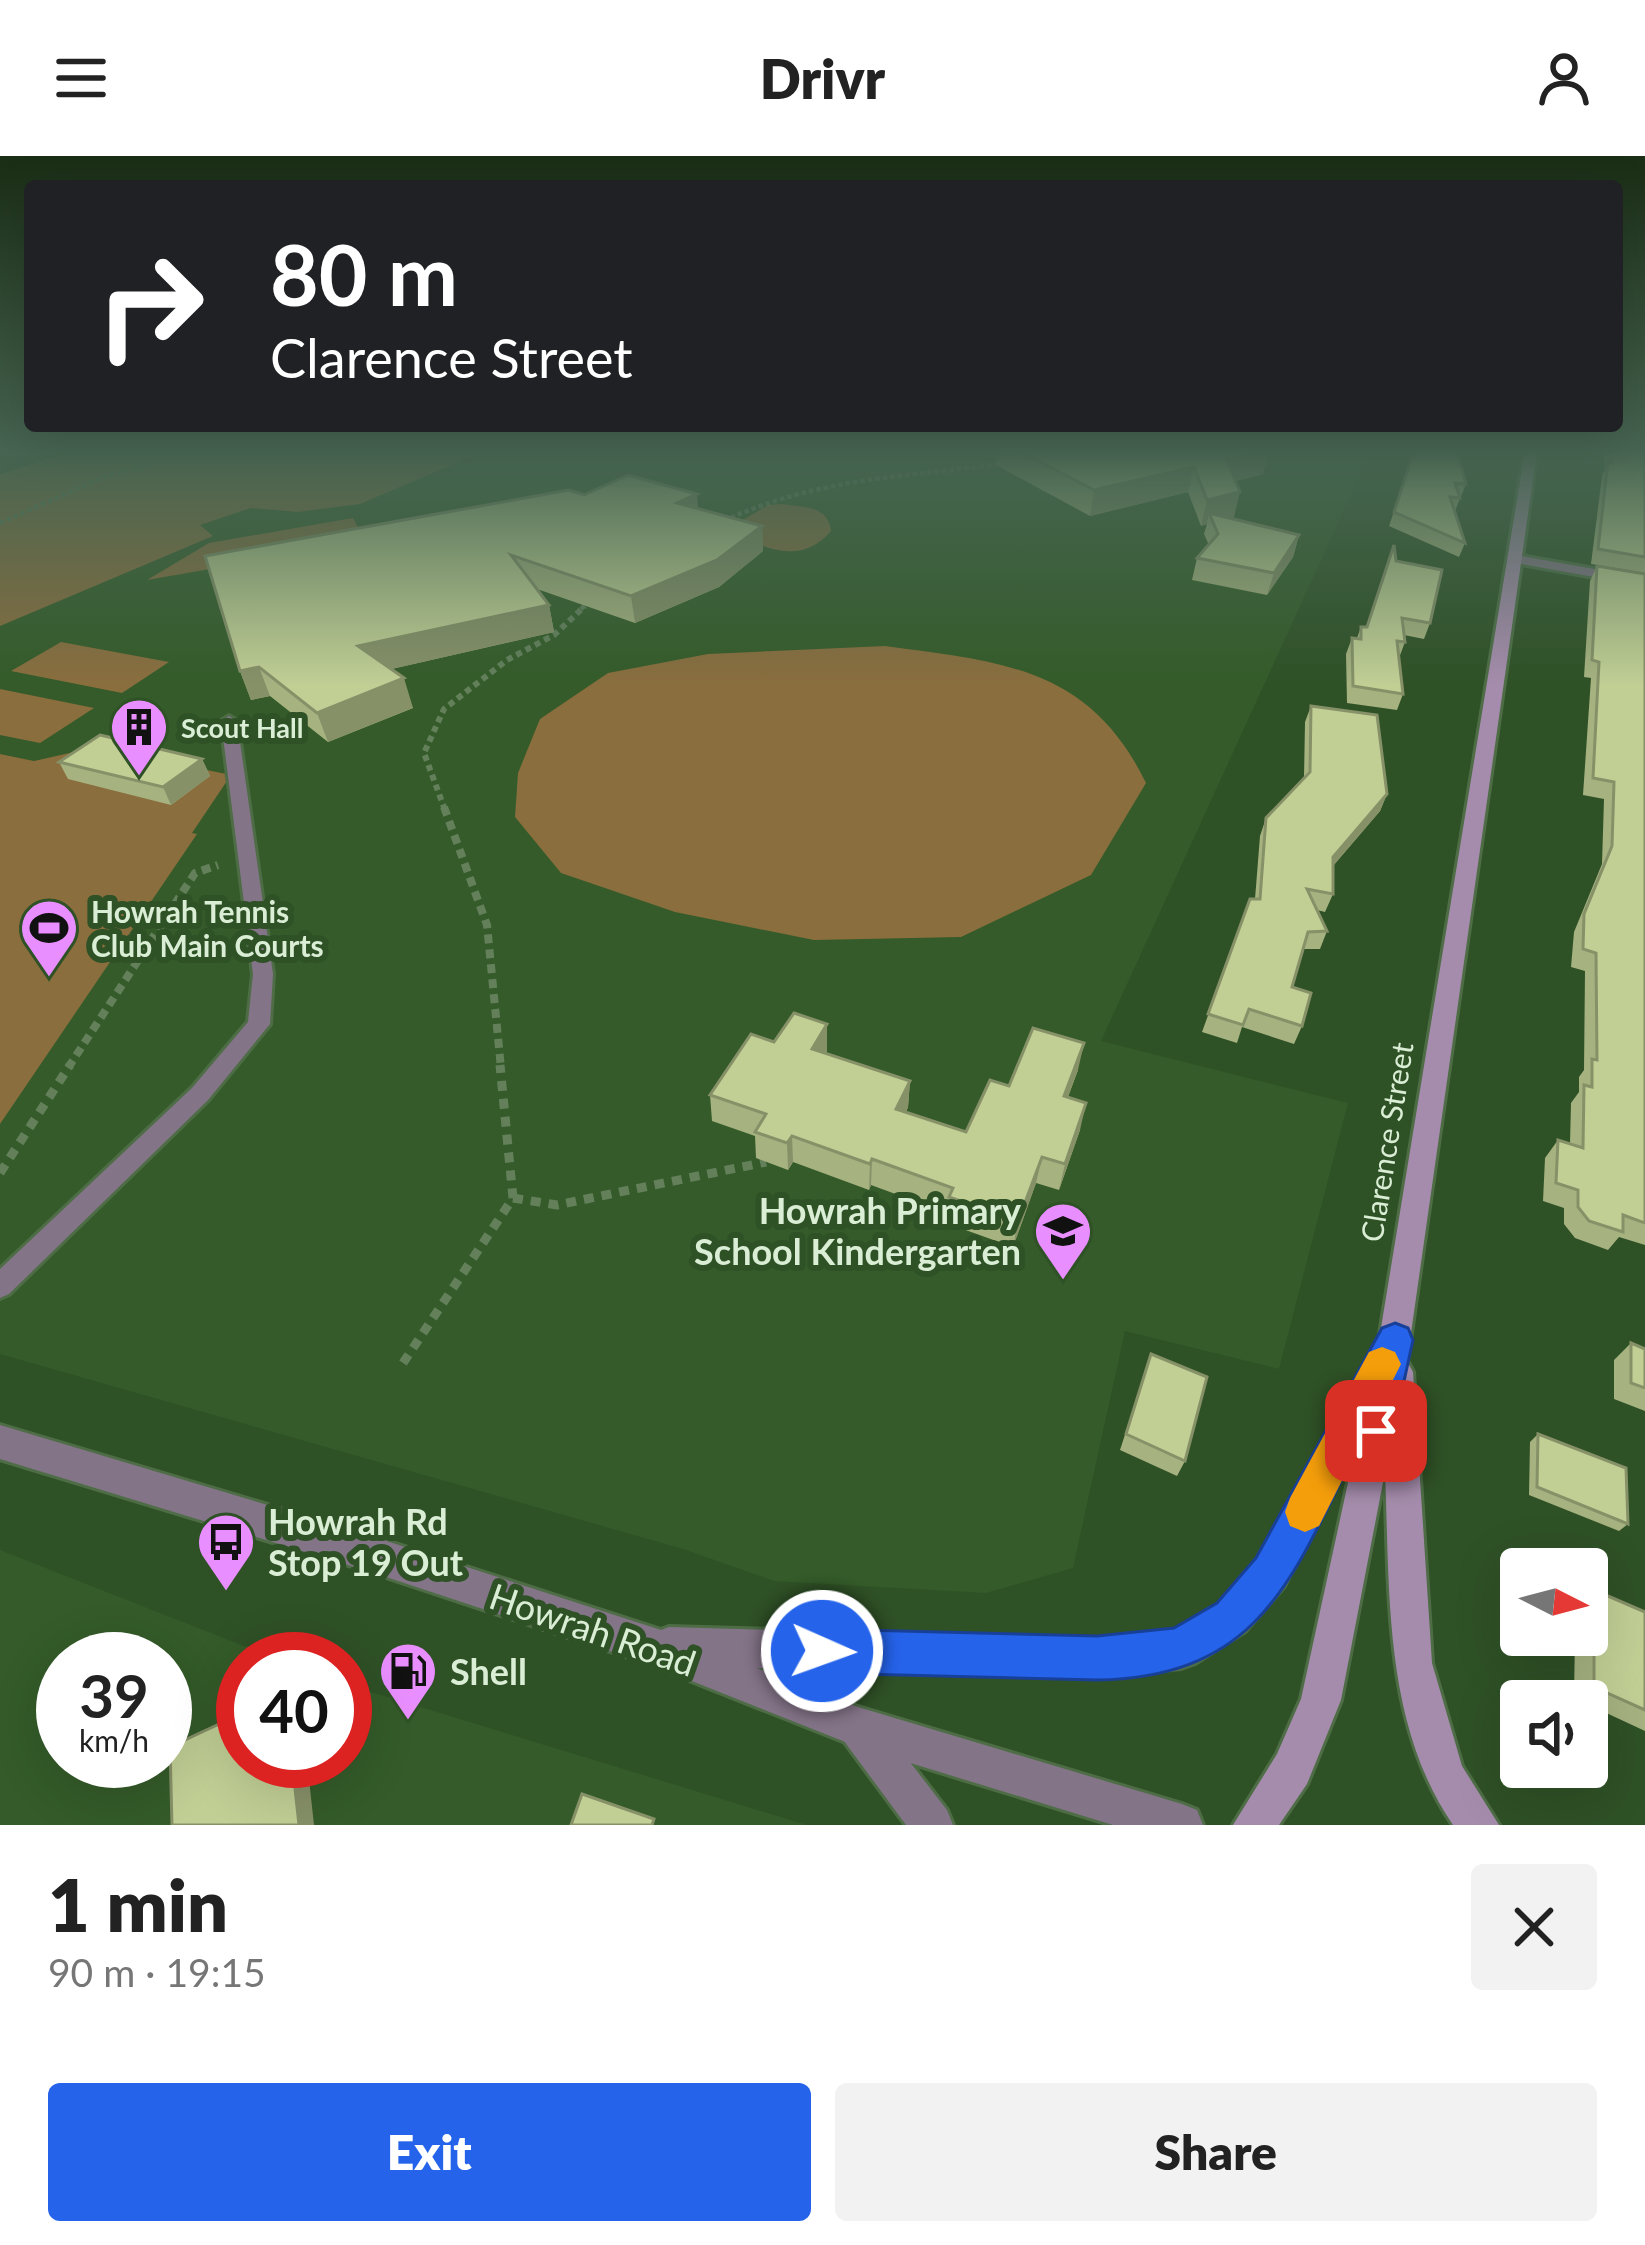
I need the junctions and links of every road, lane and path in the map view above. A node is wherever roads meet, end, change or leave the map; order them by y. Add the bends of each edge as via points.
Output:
1 (1520, 529) edge
2 (1515, 559) junction
3 (1645, 582) edge
4 (593, 598) edge
5 (229, 721) dead end
6 (248, 855) junction
7 (766, 1162) edge
8 (0, 1173) edge
9 (513, 1198) junction
10 (0, 1286) edge
11 (1395, 1340) junction
12 (404, 1363) dead end
13 (0, 1442) edge
14 (649, 1645) junction
15 (858, 1727) junction
16 (932, 1825) edge
17 (1182, 1825) edge
18 (1254, 1825) edge
19 (1478, 1825) edge

1 - 2 main road, Clarence Street
2 - 3 street
2 - 11 main road, Clarence Street
4 - 9 path via 554,635 444,709 424,753 487,925
5 - 6 lane
6 - 8 path via 195,874
6 - 10 lane via 263,974 259,1024 200,1094
7 - 9 path via 557,1204
9 - 12 path
11 - 14 street via 1271,1573 1232,1618 1180,1648 1097,1658
11 - 18 main road, Clarence Street via 1321,1700 1292,1769
11 - 19 main road via 1413,1663 1444,1776
13 - 14 street, Howrah Road
14 - 15 street, Howrah Road
15 - 16 street
15 - 17 street, Howrah Road

